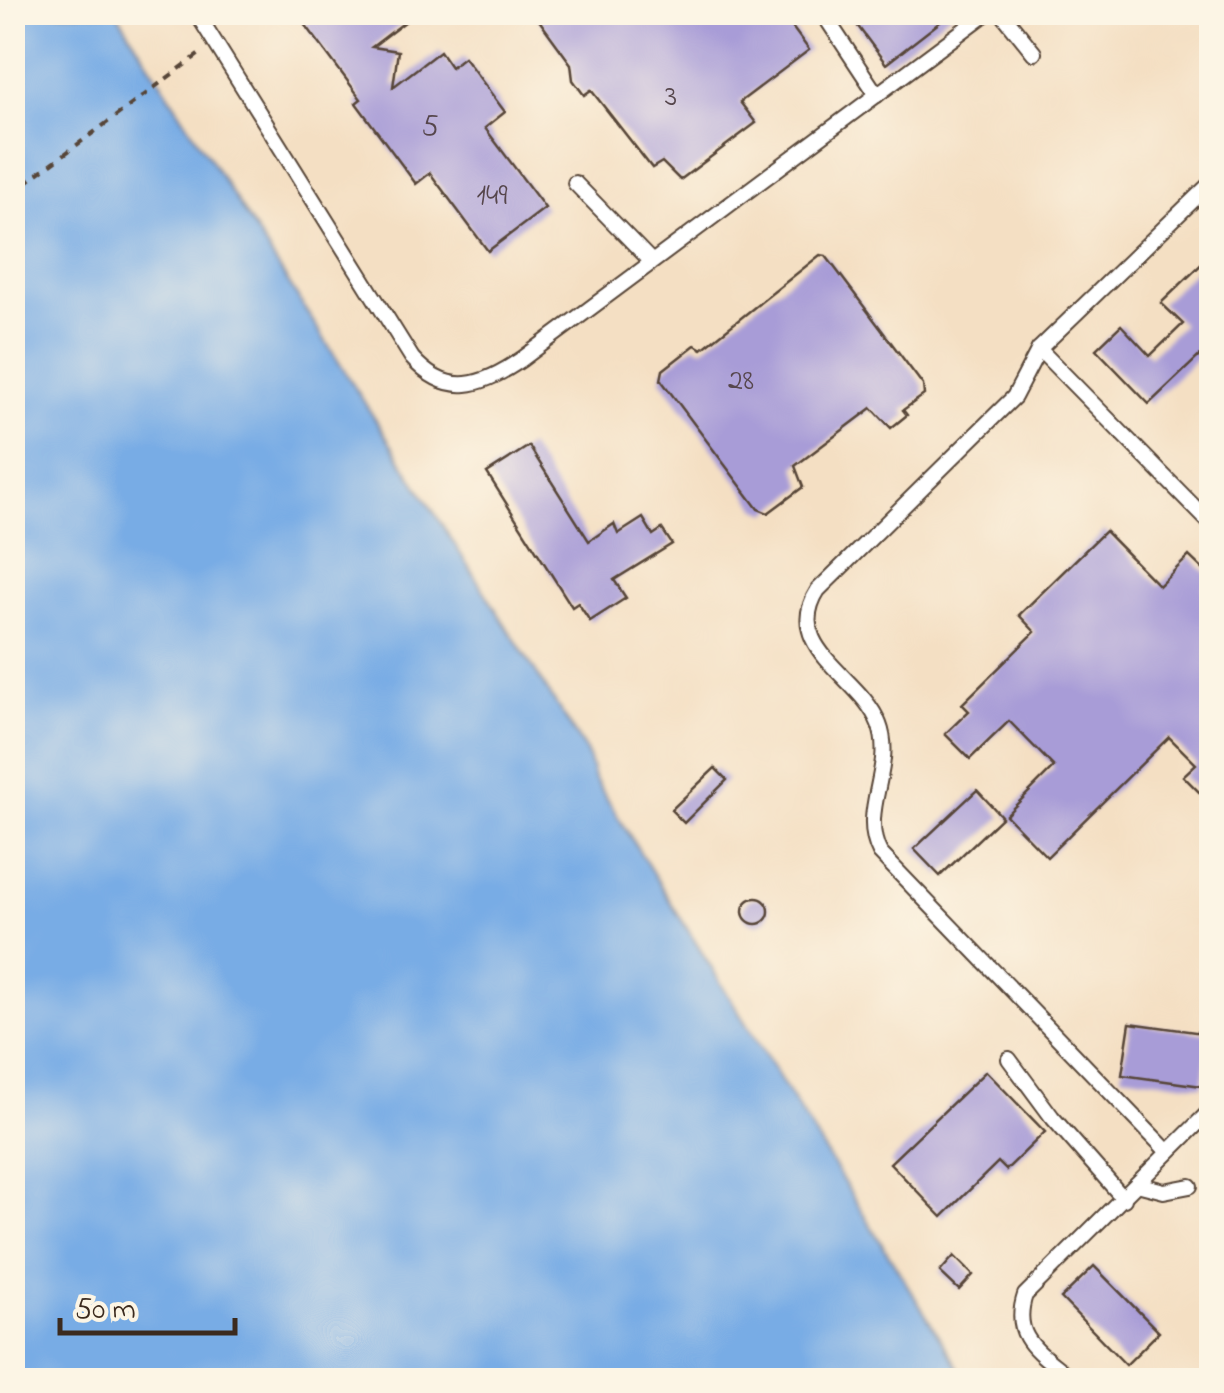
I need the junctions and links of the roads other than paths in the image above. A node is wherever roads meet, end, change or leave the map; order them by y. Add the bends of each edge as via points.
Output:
1 (196, 12) edge
2 (822, 12) edge
3 (988, 12) edge
4 (1001, 12) edge
5 (1034, 52) dead end
6 (877, 95) junction
7 (1212, 182) edge
8 (575, 184) dead end
9 (651, 262) junction
10 (1038, 350) junction
11 (1212, 524) edge
12 (1009, 1060) dead end
13 (1212, 1109) edge
14 (1167, 1152) junction
15 (1137, 1184) junction
16 (1190, 1186) dead end
17 (1124, 1199) junction
18 (1072, 1380) edge

1 - 9 lane via 424,372 457,386 493,379 594,311
2 - 6 lane
3 - 6 lane
4 - 5 lane
6 - 9 lane
7 - 10 lane
8 - 9 lane
10 - 11 lane
10 - 14 lane via 1014,397 818,590 807,623 811,640 880,726 872,826 880,853
12 - 17 lane
13 - 14 lane
14 - 15 lane
15 - 16 lane via 1164,1191
15 - 17 lane
17 - 18 lane via 1025,1295 1017,1318 1035,1348

